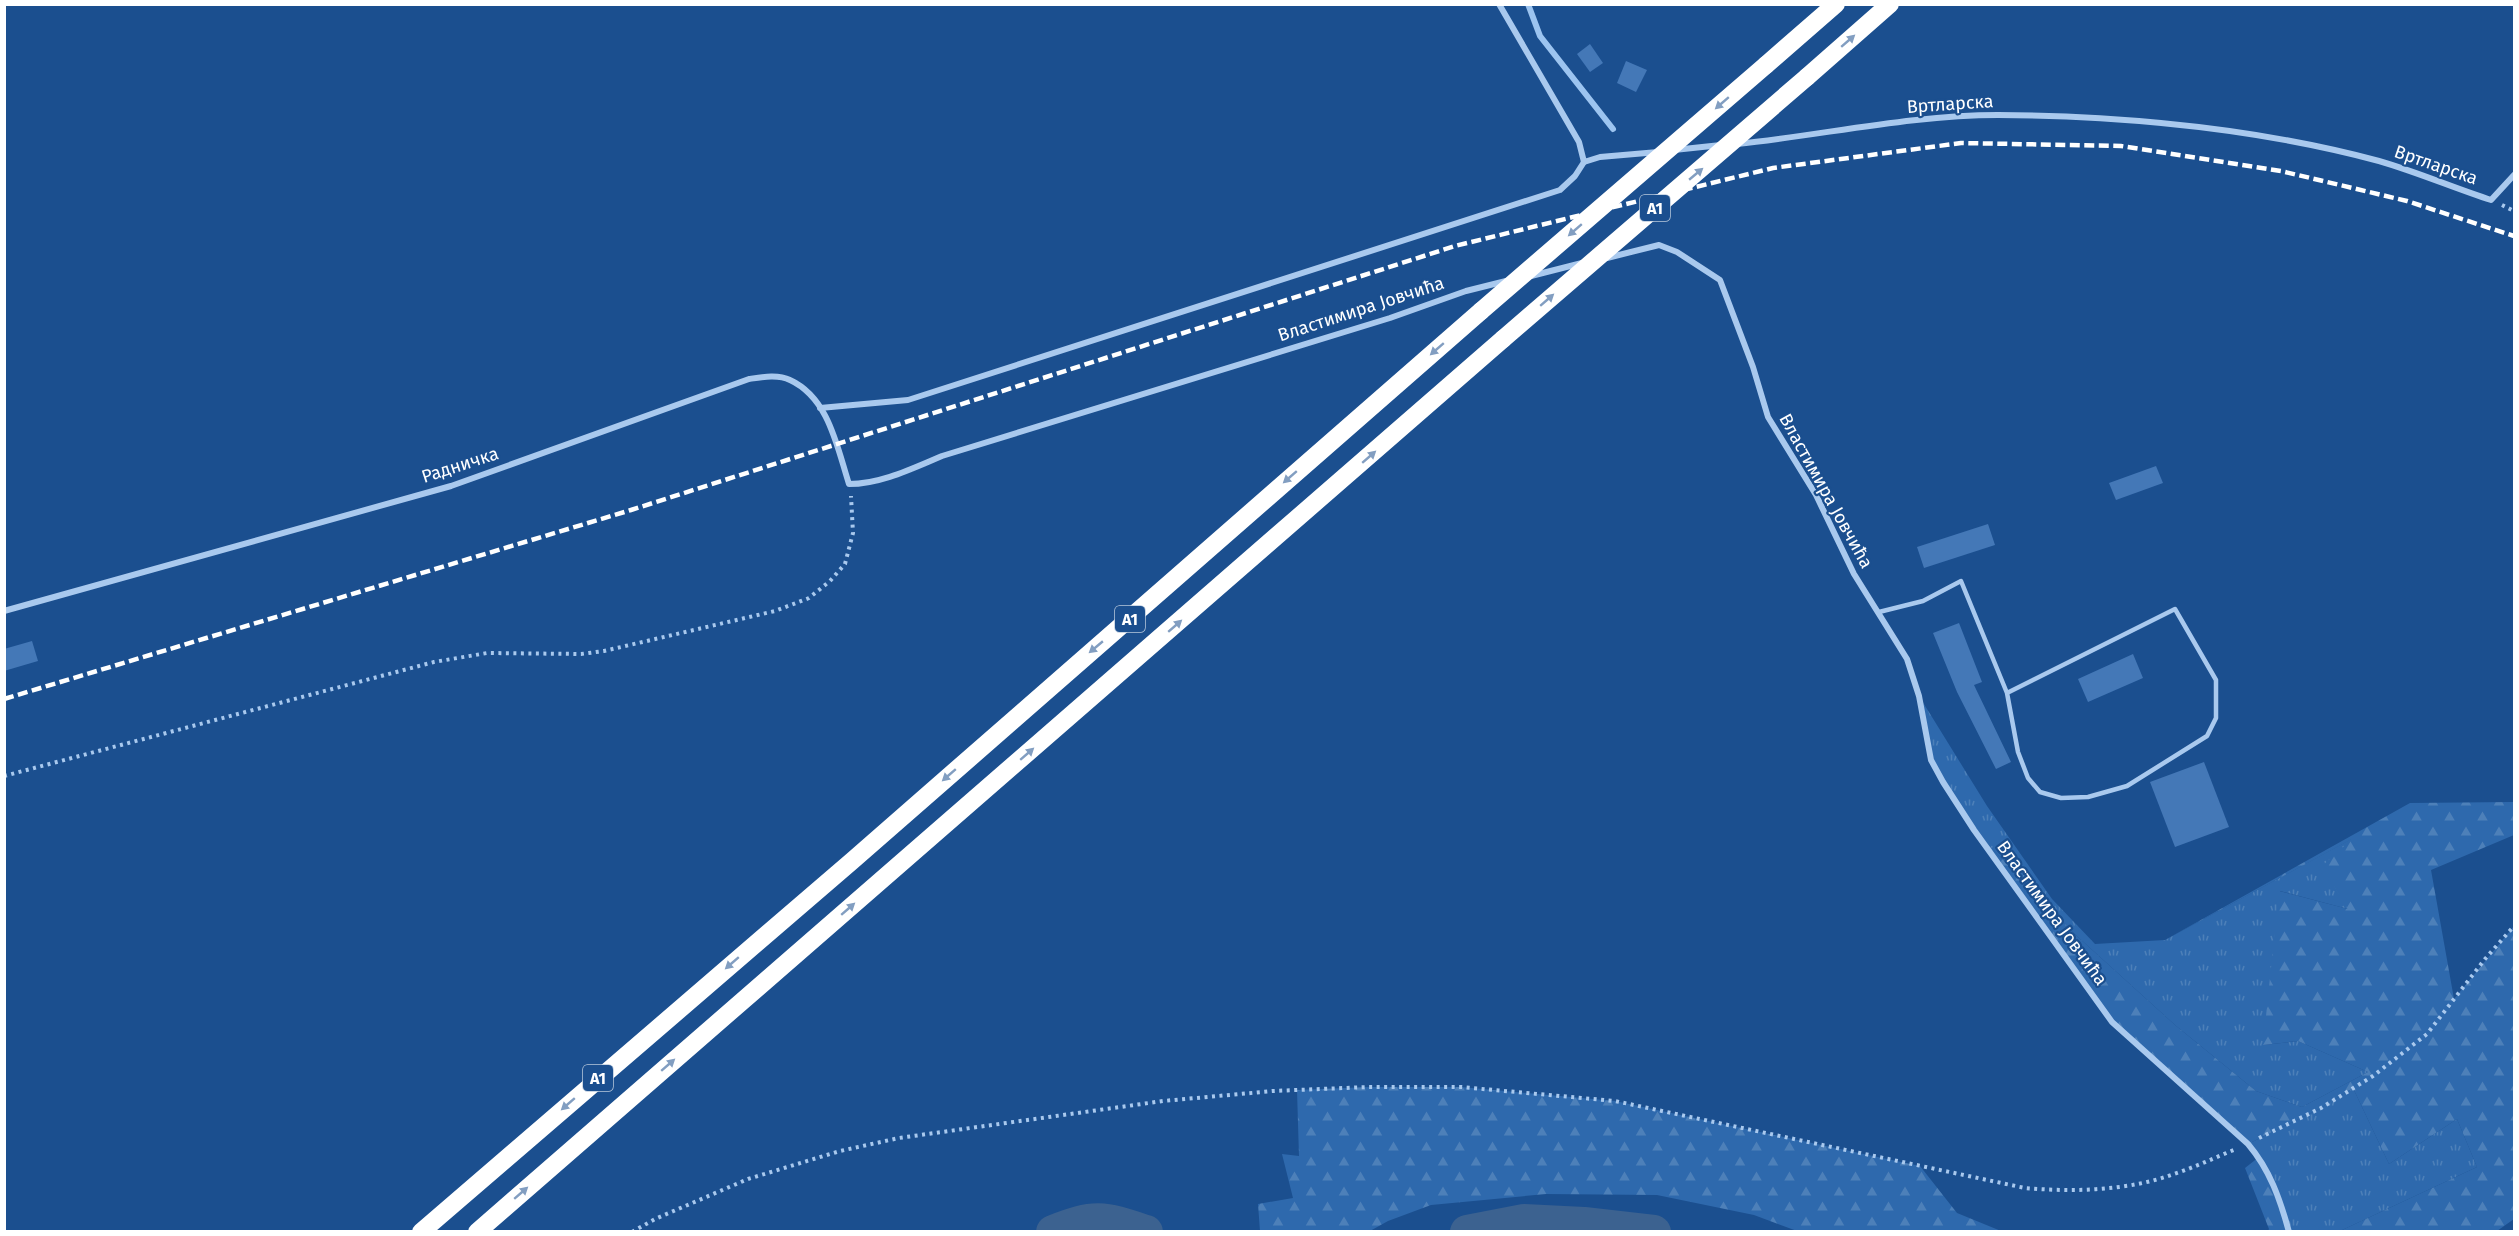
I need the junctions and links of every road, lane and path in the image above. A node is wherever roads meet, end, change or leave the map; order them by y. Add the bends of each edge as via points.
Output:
1 (1499, 4) edge
2 (1836, 4) edge
3 (1890, 4) edge
4 (1584, 162) junction
5 (2514, 176) edge
6 (820, 408) junction
7 (849, 484) junction
8 (4, 611) edge
9 (1879, 612) junction
10 (2007, 693) junction
11 (4, 776) edge
12 (2514, 926) edge
13 (2248, 1144) junction
14 (421, 1232) edge
15 (477, 1232) edge
16 (632, 1232) edge
17 (2289, 1232) edge

1 - 4 street via 1575,136
2 -> 14 highway, A1, bridge
15 -> 3 highway, A1, bridge
4 - 5 street, Вртларска via 1600,157 1997,115 2140,121 2318,146 2382,162 2491,200
4 - 6 street via 1560,190 1049,356 908,400
6 - 7 street, Радничка via 830,425
6 - 8 street, Радничка via 809,392 789,379 748,379 451,486
7 - 9 street, Властимира Јовчића via 905,472 942,456 1466,291 1659,245 1720,280 1768,417 1816,495 1854,574
7 - 11 path via 853,533 845,564 809,598 775,611 604,651 487,653 434,662
9 - 10 lane via 1923,601 1962,581
9 - 13 street, Властимира Јовчића via 1907,659 1919,696 1931,760 1974,830 2112,1022
10 - 10 lane via 2018,752 2028,778 2040,792 2061,798 2088,797 2127,786 2207,736 2216,718 2216,680 2175,609
12 - 13 path via 2427,1034 2373,1076 2321,1108
13 - 16 path via 2170,1176 2062,1191 2025,1188 1615,1101 1461,1087 1281,1091 1163,1101 899,1138 748,1179
13 - 17 street, Властимира Јовчића via 2266,1167

